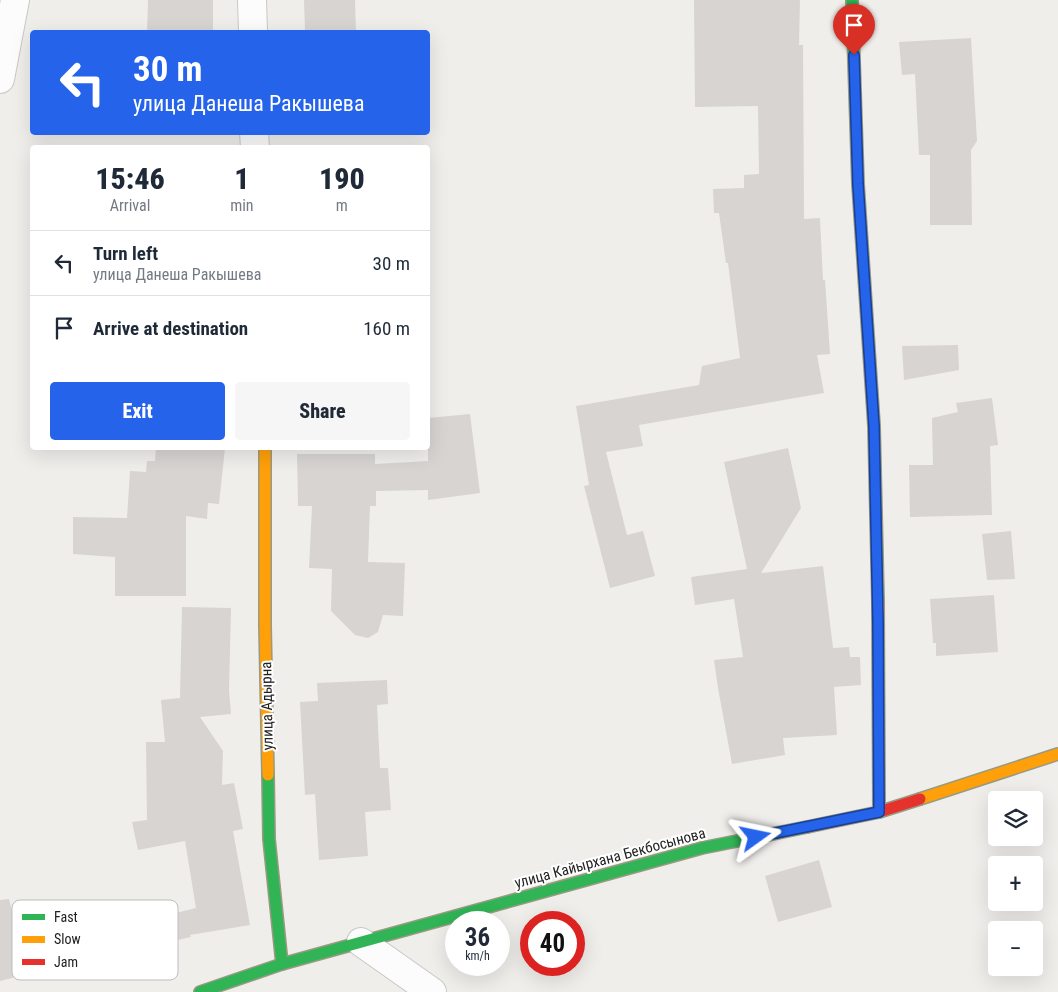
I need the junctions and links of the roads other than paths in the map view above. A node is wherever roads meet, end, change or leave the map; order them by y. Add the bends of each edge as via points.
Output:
1 (15, 0) edge
2 (252, 0) edge
3 (852, 0) edge
4 (253, 30) edge
5 (0, 79) edge
6 (265, 450) edge
7 (1058, 754) edge
8 (879, 812) junction
9 (361, 942) junction
10 (282, 964) junction
11 (200, 992) edge
12 (432, 992) edge

1 - 5 street
2 - 4 street
3 - 8 street via 858,184 874,426
6 - 10 street, улица Адырна via 269,839
7 - 8 street, улица Кайырхана Бекбосынова
8 - 9 street, улица Кайырхана Бекбосынова via 702,848
9 - 10 street, улица Кайырхана Бекбосынова
9 - 12 street
10 - 11 street, улица Кайырхана Бекбосынова

